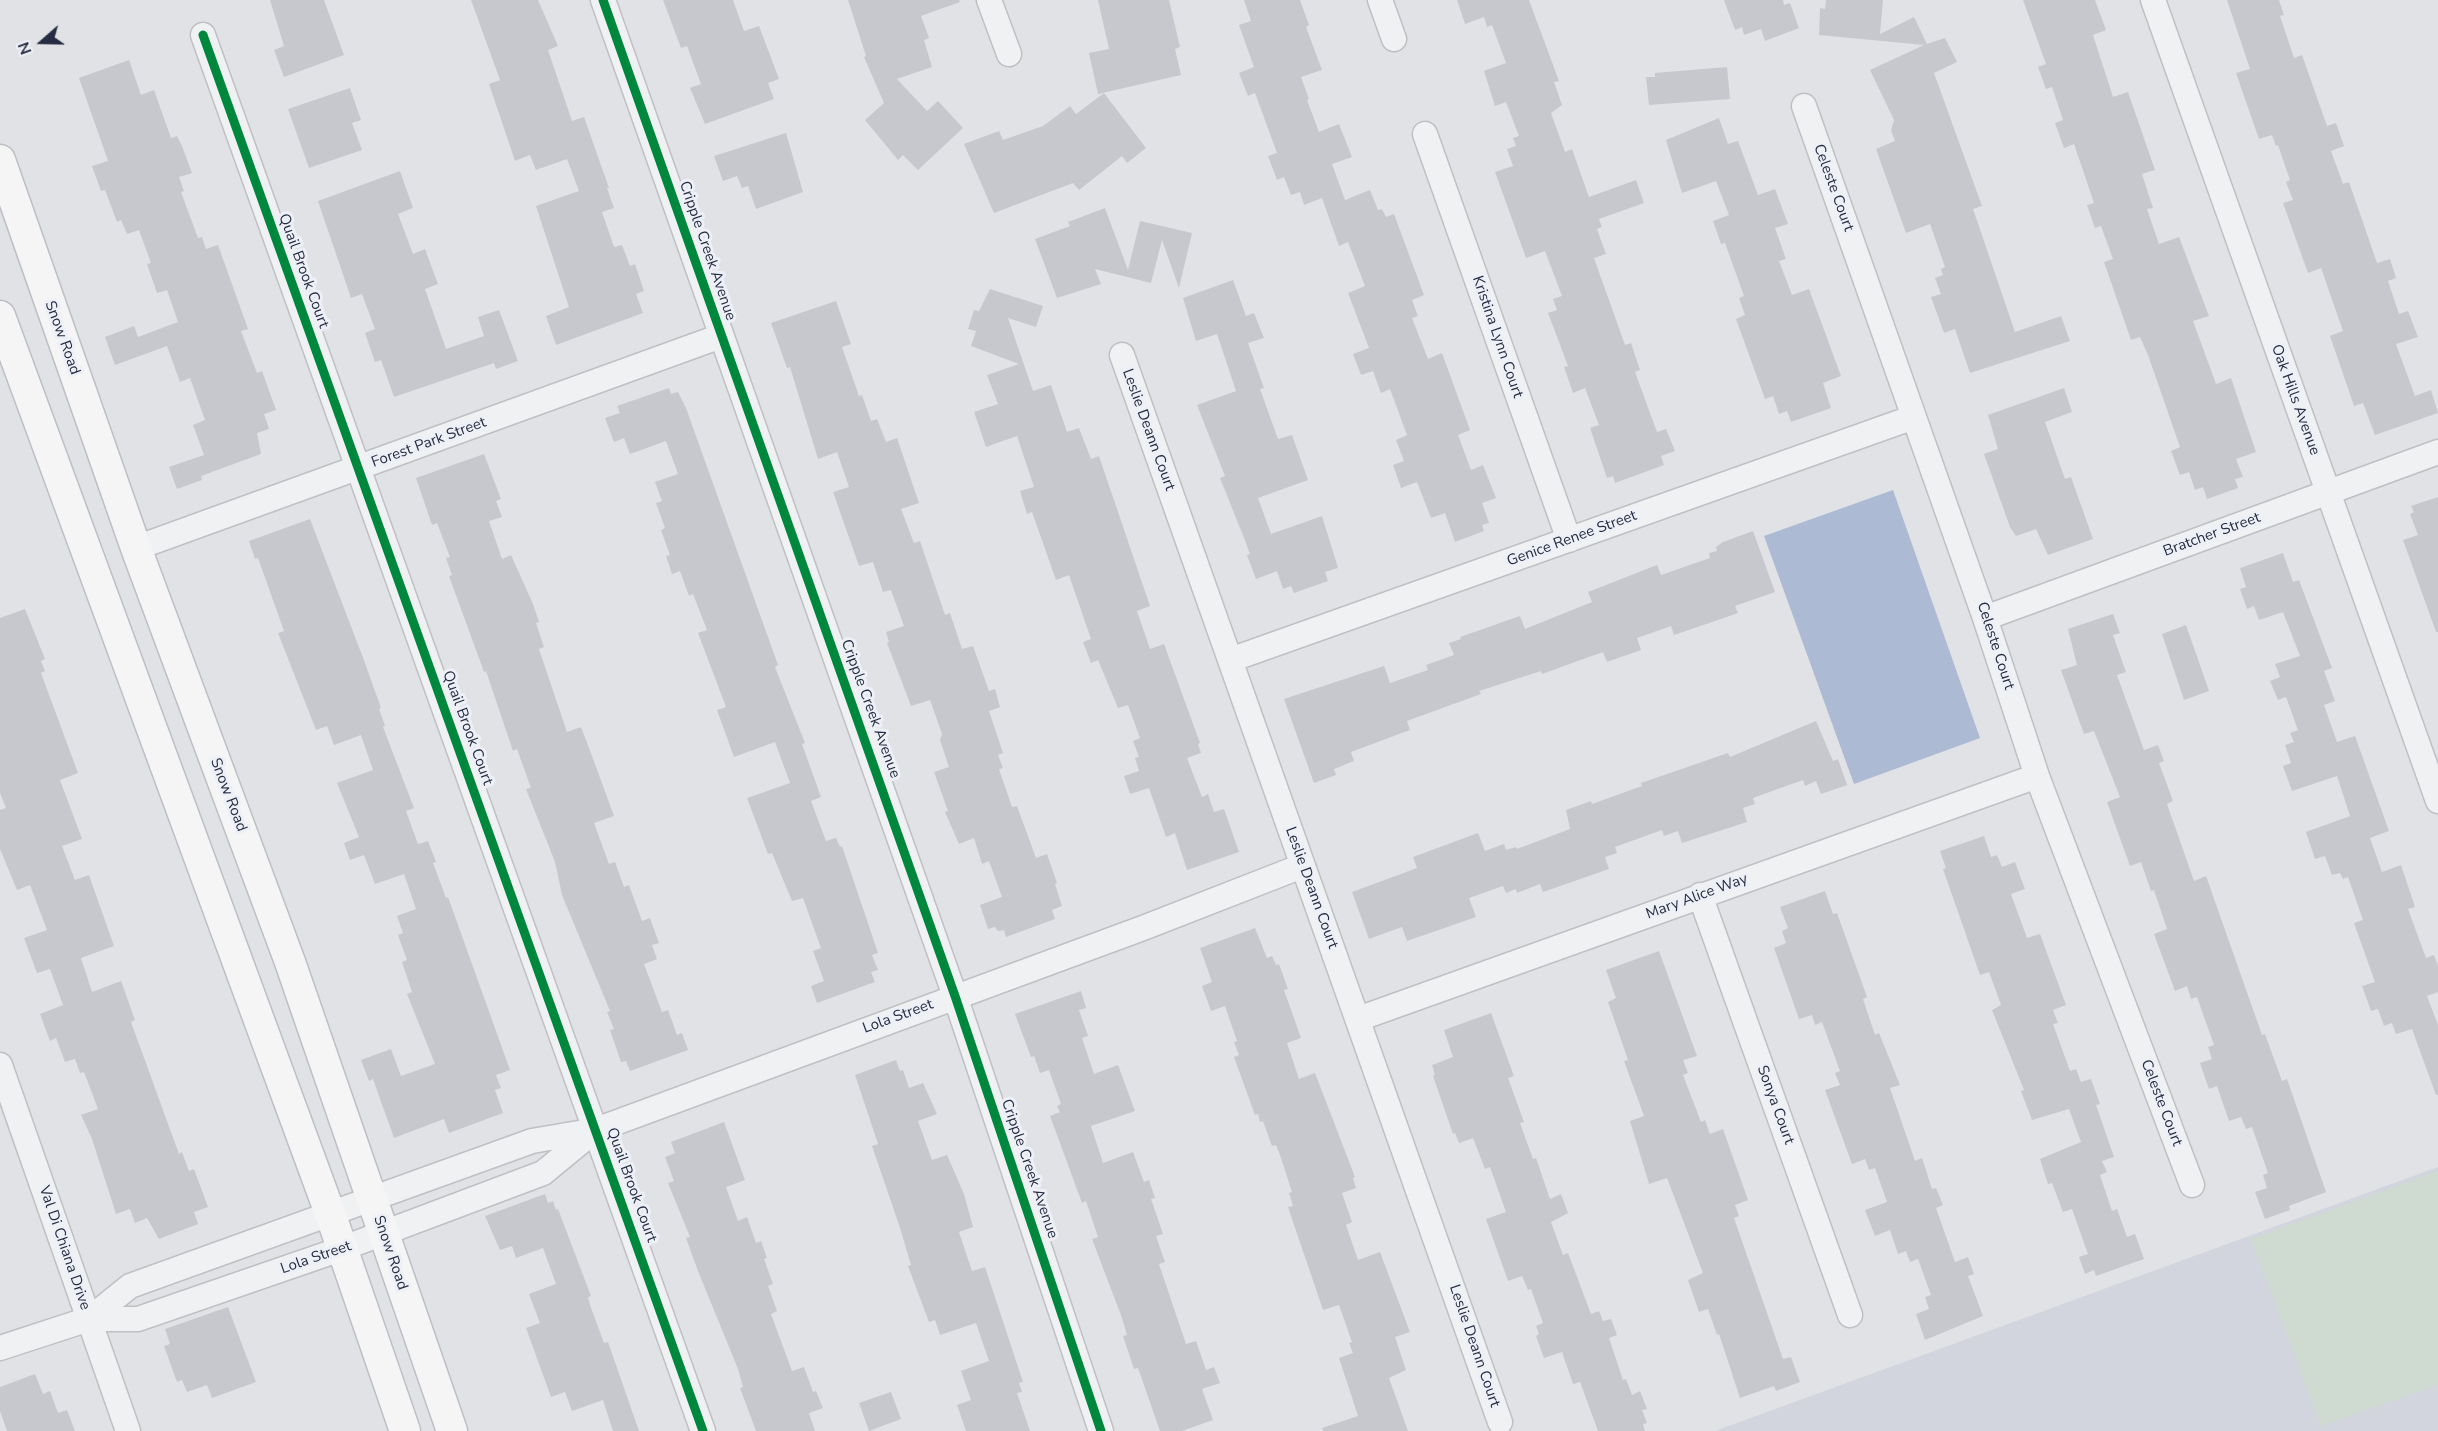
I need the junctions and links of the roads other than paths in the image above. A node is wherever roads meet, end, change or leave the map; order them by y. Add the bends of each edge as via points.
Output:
1 (603, 0) edge
2 (989, 0) edge
3 (1380, 0) edge
4 (2153, 0) edge
5 (203, 35) dead end
6 (1394, 39) dead end
7 (1009, 54) dead end
8 (1804, 106) dead end
9 (1425, 134) dead end
10 (0, 160) edge
11 (0, 316) edge
12 (721, 336) junction
13 (1122, 355) dead end
14 (1914, 417) junction
15 (2438, 452) edge
16 (357, 469) junction
17 (2328, 492) junction
18 (1569, 540) junction
19 (136, 548) junction
20 (1985, 618) junction
21 (1230, 660) junction
22 (2037, 776) junction
23 (2438, 801) edge
24 (1302, 866) junction
25 (1700, 895) junction
26 (955, 996) junction
27 (1358, 1019) junction
28 (0, 1065) edge
29 (596, 1130) junction
30 (2192, 1185) dead end
31 (371, 1198) junction
32 (330, 1213) junction
33 (382, 1234) junction
34 (341, 1249) junction
35 (1850, 1315) dead end
36 (89, 1319) junction
37 (0, 1348) edge
38 (1500, 1422) dead end
39 (128, 1431) edge
40 (405, 1431) edge
41 (452, 1431) edge
42 (703, 1431) edge
43 (1101, 1431) edge

1 - 12 street, Cripple Creek Avenue
2 - 7 street
3 - 6 street
4 - 17 street, Oak Hills Avenue
5 - 16 street, Quail Brook Court
8 - 14 street, Celeste Court
9 - 18 street, Kristina Lynn Court
10 - 19 main road, Snow Road
11 - 32 main road
12 - 16 street, Forest Park Street
12 - 26 street, Cripple Creek Avenue
13 - 21 street, Leslie Deann Court
14 - 18 street, Genice Renee Street
14 - 20 street, Celeste Court
15 - 17 street, Bratcher Street
16 - 19 street, Forest Park Street
16 - 29 street, Quail Brook Court
17 - 20 street, Bratcher Street
17 - 23 street, Oak Hills Avenue
18 - 21 street, Genice Renee Street
19 - 31 main road, Snow Road via 291,962
20 - 22 street, Celeste Court
21 - 24 street, Leslie Deann Court
22 - 25 street, Mary Alice Way
22 - 30 street, Celeste Court
24 - 26 street, Lola Street
24 - 27 street, Leslie Deann Court
25 - 27 street, Mary Alice Way
25 - 35 street, Sonya Court
26 - 29 street, Lola Street
26 - 43 street, Cripple Creek Avenue
27 - 38 street, Leslie Deann Court
28 - 36 street, Val Di Chiana Drive
29 - 31 street, Lola Street via 532,1141
29 - 33 street, Lola Street via 543,1173
29 - 42 street, Quail Brook Court
31 - 32 street, Lola Street
31 - 33 main road, Snow Road
32 - 34 main road
32 - 36 street, Lola Street via 130,1286
33 - 34 street, Lola Street
33 - 41 main road, Snow Road
34 - 36 street, Lola Street via 138,1319
34 - 40 main road
36 - 37 street, Lola Street
36 - 39 street, Val Di Chiana Drive

